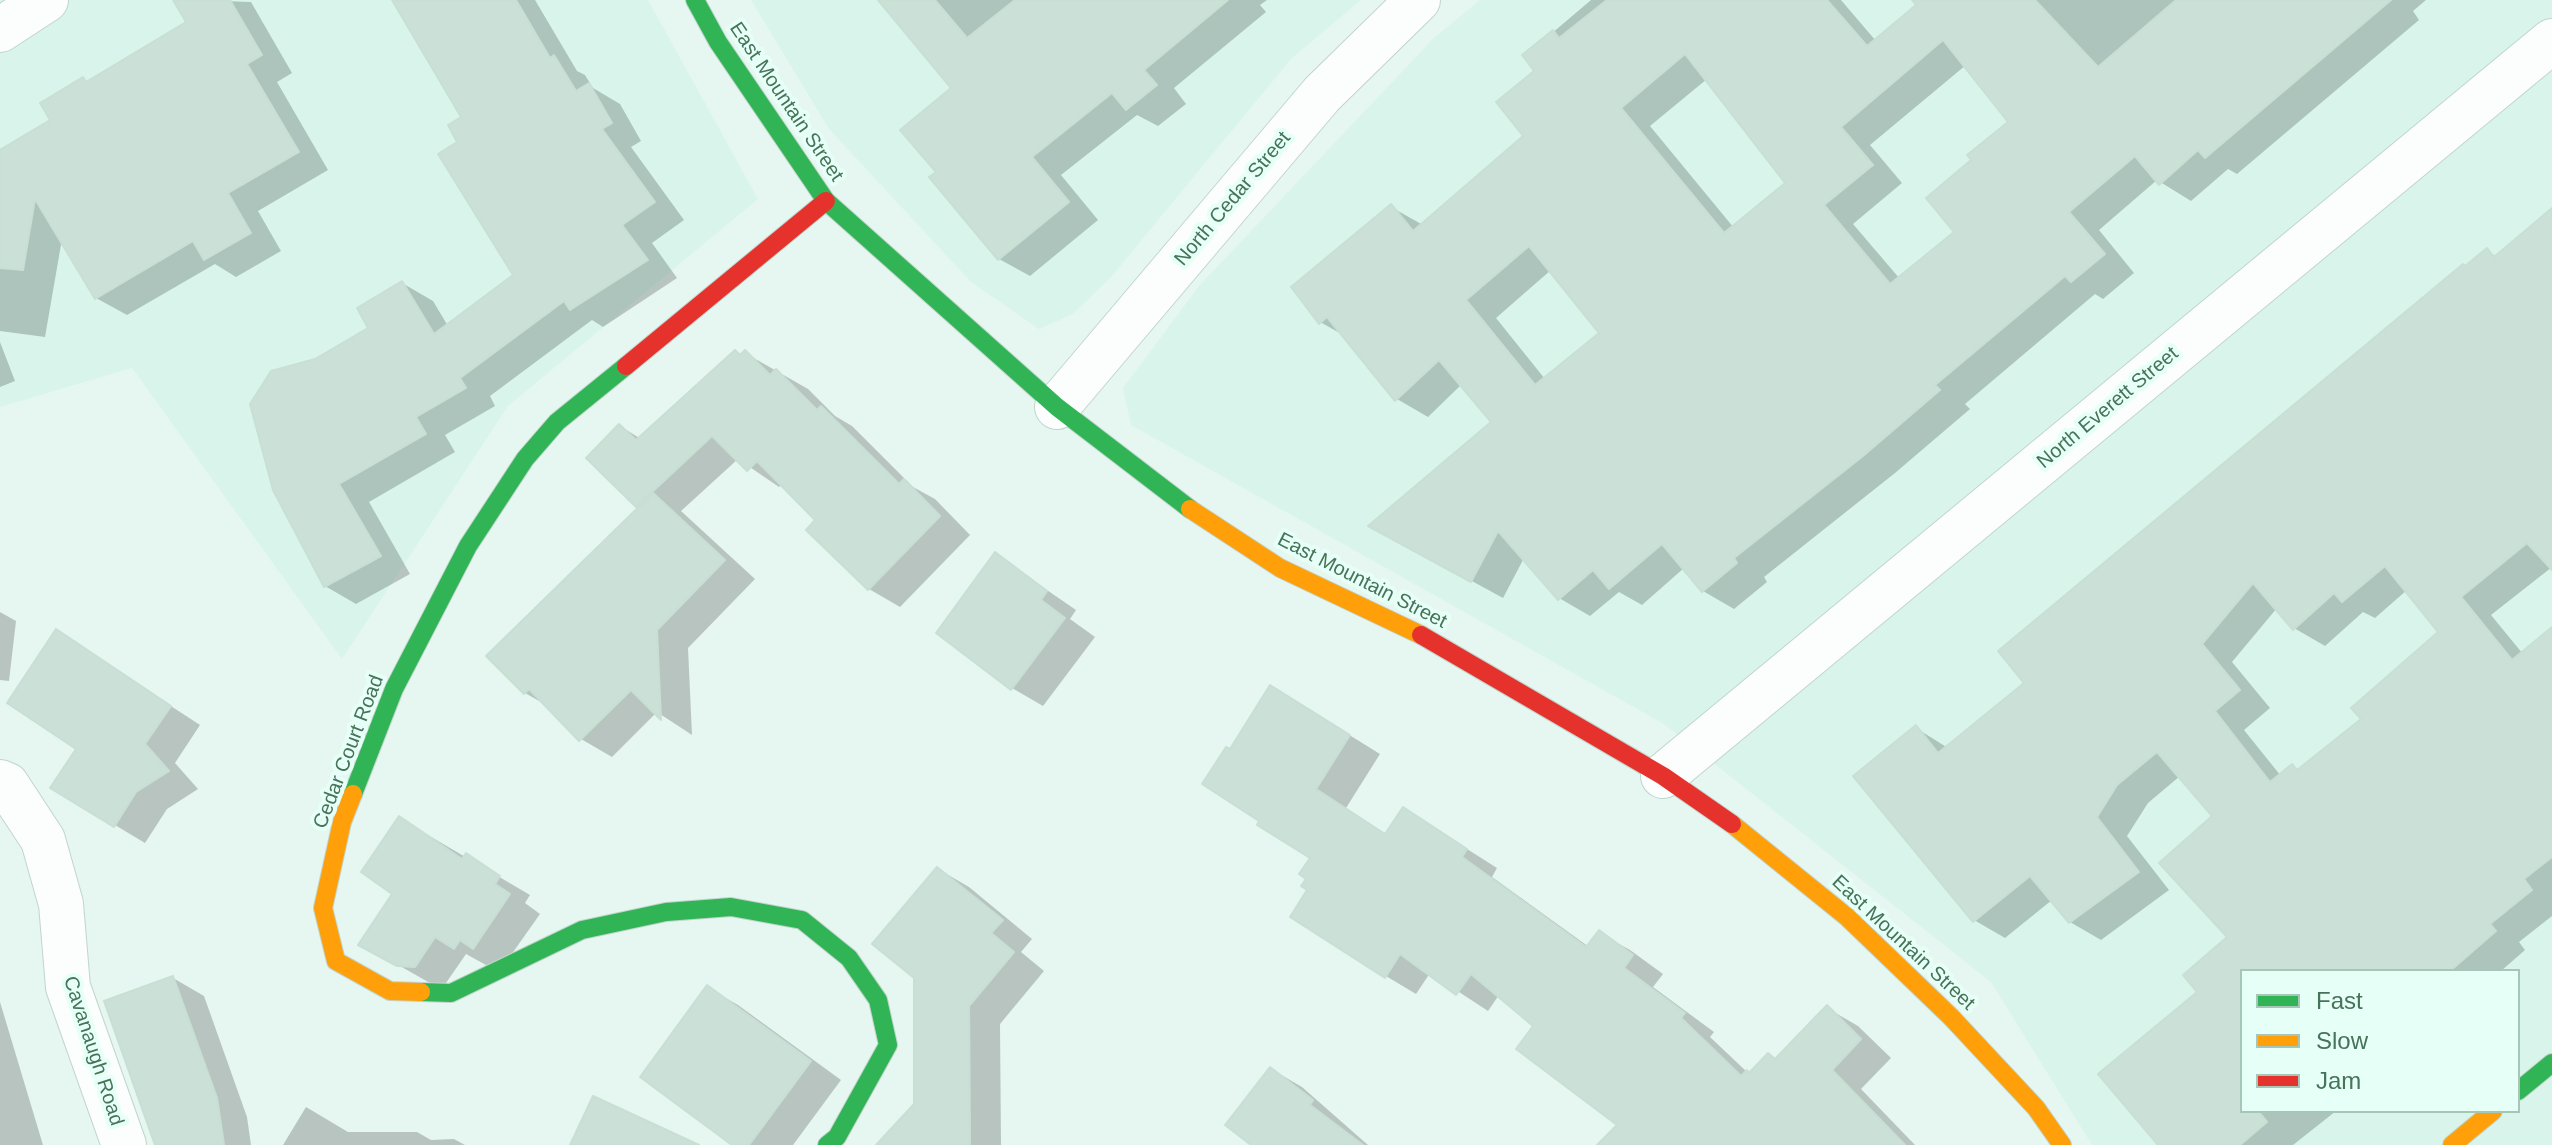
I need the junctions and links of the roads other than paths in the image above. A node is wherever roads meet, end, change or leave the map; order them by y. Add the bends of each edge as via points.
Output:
1 (46, 0) edge
2 (695, 0) edge
3 (1418, 0) edge
4 (0, 30) edge
5 (2552, 41) edge
6 (826, 201) junction
7 (1057, 407) junction
8 (1663, 776) junction
9 (0, 782) edge
10 (2552, 1063) edge
11 (2520, 1089) edge
12 (2491, 1113) edge
13 (124, 1145) edge
14 (827, 1145) edge
15 (2062, 1145) edge
16 (2452, 1145) edge

1 - 4 street
2 - 6 street, East Mountain Street
3 - 7 street, North Cedar Street via 1322,94
5 - 8 street, North Everett Street
6 - 7 street, East Mountain Street
6 - 14 street, Cedar Court Road via 557,422 507,484 468,546 394,689 342,822 323,908 336,961 390,991 451,993 582,930 666,912 731,907 802,920 849,958 878,1000 888,1045 837,1137
7 - 8 street, East Mountain Street via 1156,486 1280,568 1428,638
8 - 15 street, East Mountain Street via 1754,839 1847,917 1962,1028 2036,1108
9 - 13 street, Cavanaugh Road via 43,840 61,904 68,987
10 - 11 street
12 - 16 street

